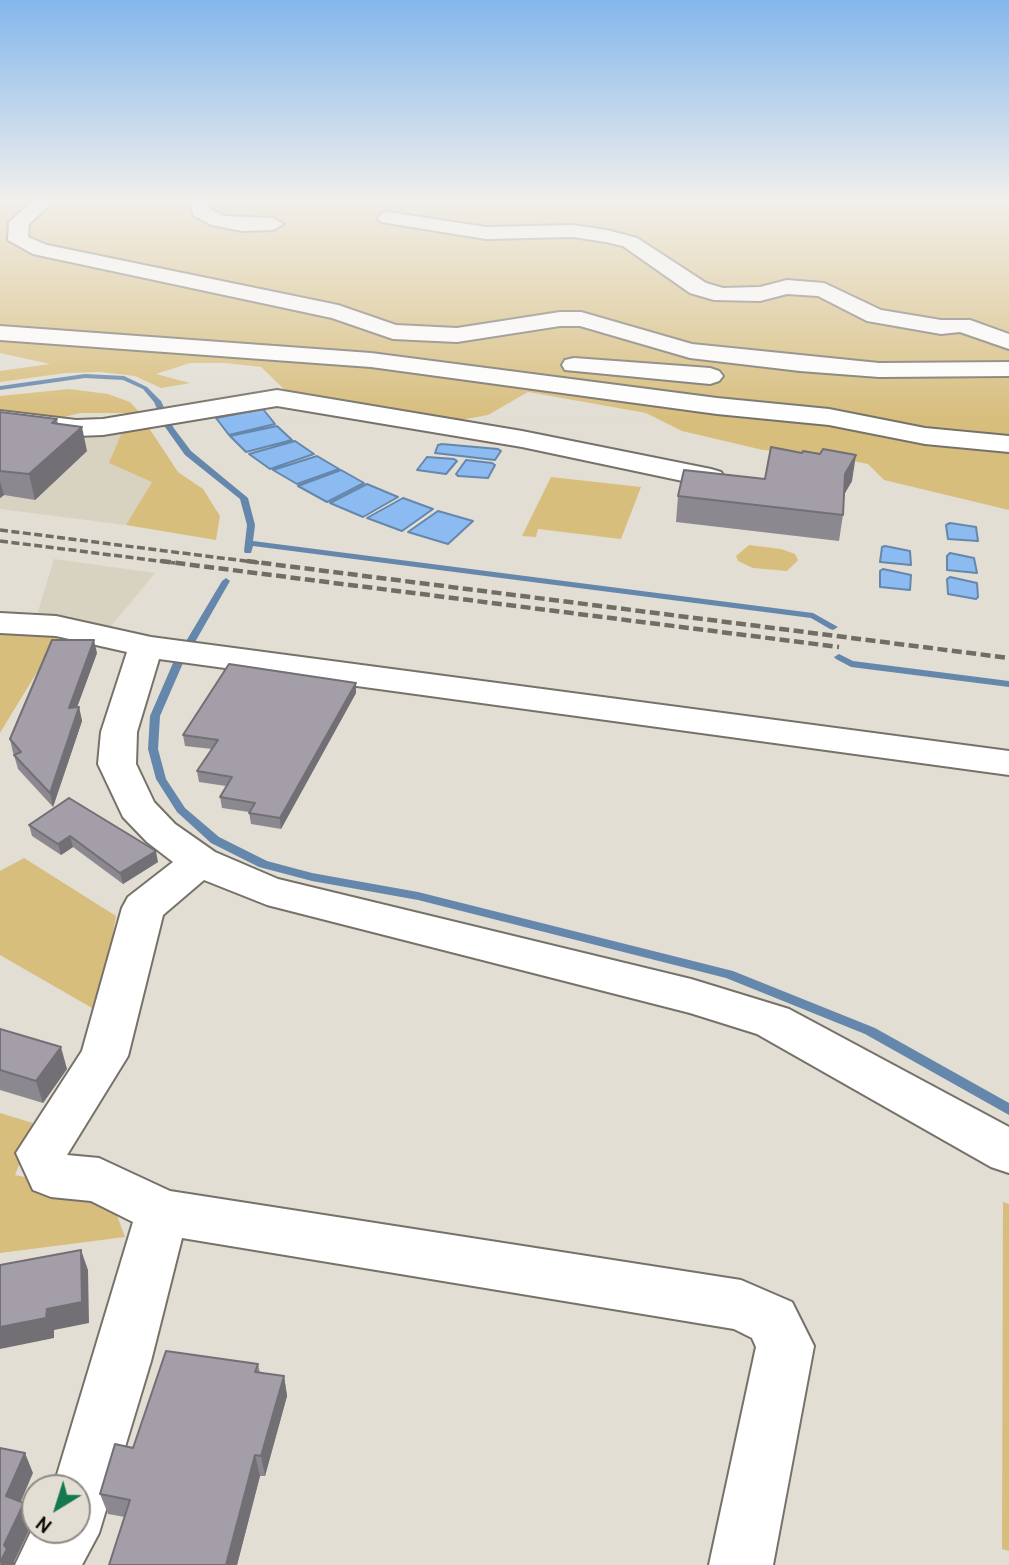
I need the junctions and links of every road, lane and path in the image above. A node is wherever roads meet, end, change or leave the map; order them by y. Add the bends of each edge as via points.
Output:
1 (148, 273) edge
2 (676, 273) edge
3 (0, 333) edge
4 (1009, 342) edge
5 (1009, 369) edge
6 (879, 370) junction
7 (470, 373) junction
8 (0, 419) edge
9 (1009, 444) edge
10 (711, 478) edge
11 (0, 623) edge
12 (154, 647) junction
13 (1009, 763) edge
14 (200, 862) junction
15 (1009, 1152) edge
16 (162, 1212) junction
17 (88, 1474) edge
18 (58, 1544) edge
19 (47, 1565) edge
20 (741, 1565) edge

1 - 6 street via 304,304 393,332 457,335 560,318 581,319 690,351
2 - 4 street via 698,288 722,295 805,287 824,290 874,316 941,327 962,325
3 - 7 street via 358,359
5 - 6 street
6 - 7 street via 782,381 603,365
7 - 9 street
8 - 10 street via 76,428 277,398 522,439
11 - 12 street via 56,626
12 - 13 street
12 - 14 street via 119,732 117,764 137,808 160,833
14 - 15 street via 267,891 691,996 772,1021
14 - 16 street via 143,908 104,1055 41,1153 51,1175 99,1180
16 - 17 street
16 - 20 street via 741,1305 772,1320 785,1346
18 - 19 street

